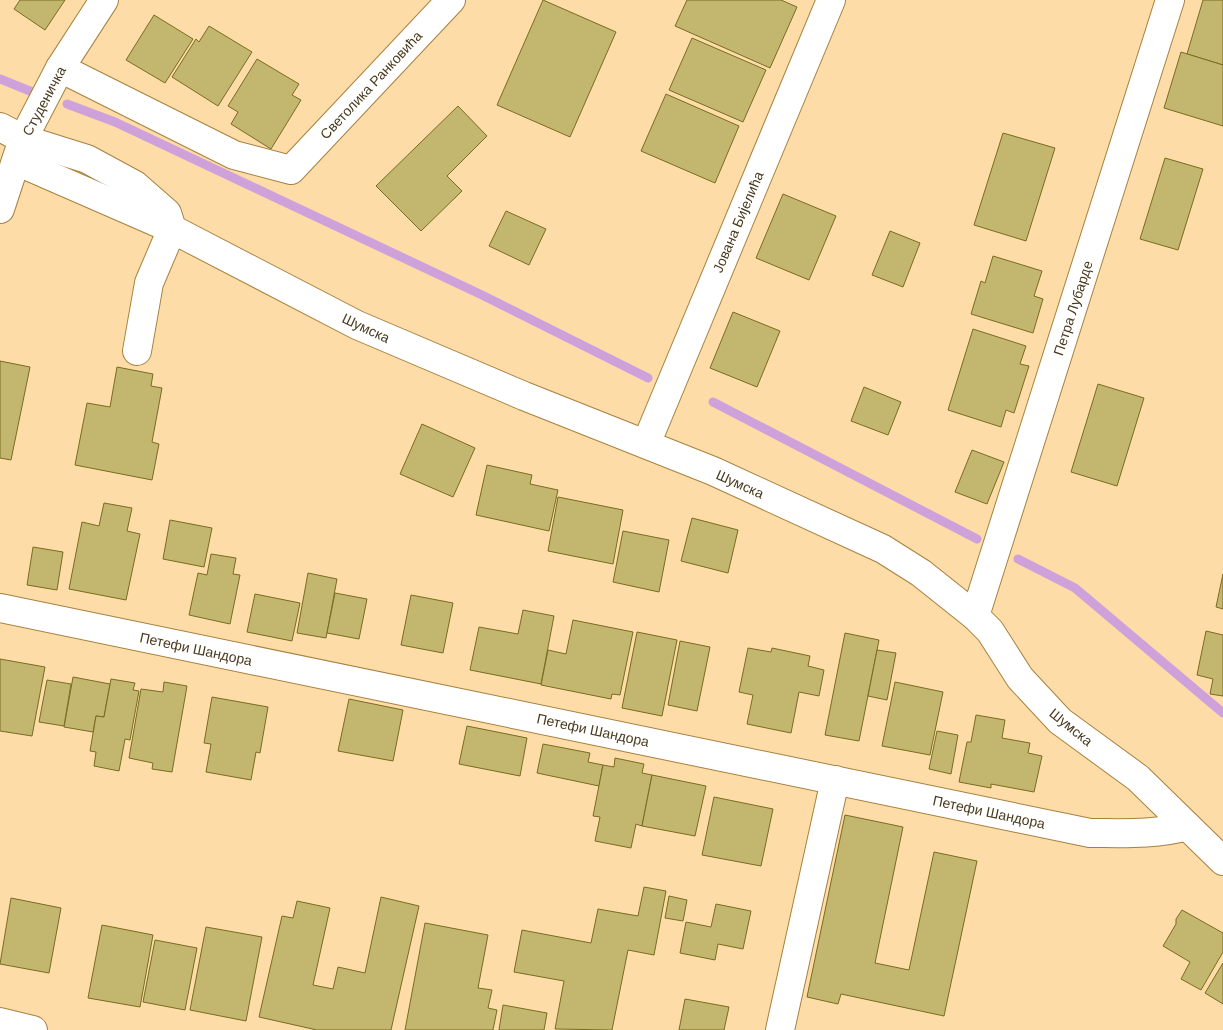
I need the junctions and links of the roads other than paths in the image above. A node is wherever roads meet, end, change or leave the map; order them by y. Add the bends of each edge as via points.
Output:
1 (104, 0) edge
2 (452, 0) edge
3 (831, 0) edge
4 (1170, 0) edge
5 (60, 68) junction
6 (13, 142) edge
7 (0, 209) edge
8 (172, 229) junction
9 (137, 351) dead end
10 (646, 444) junction
11 (0, 608) edge
12 (975, 616) junction
13 (835, 780) junction
14 (1187, 826) junction
15 (1223, 861) edge
16 (0, 1022) edge
17 (33, 1030) edge
18 (780, 1030) edge

1 - 5 street, Студеничка
2 - 5 street, Светолика Ранковића via 291,170 234,155
3 - 10 street, Јована Бијелића
4 - 12 street, Петра Лубарде
5 - 6 street, Студеничка
6 - 7 street, Студеничка
6 - 8 street via 87,159 136,185 167,213
8 - 9 street via 149,283
8 - 10 street, Шумска via 357,325
10 - 12 street, Шумска via 883,549 921,573
11 - 13 street, Петефи Шандора
12 - 14 street, Шумска via 990,631 1020,678 1060,720 1138,778
13 - 14 street, Петефи Шандора via 1090,833 1128,834
13 - 18 street
14 - 15 street, Шумска
16 - 17 street

